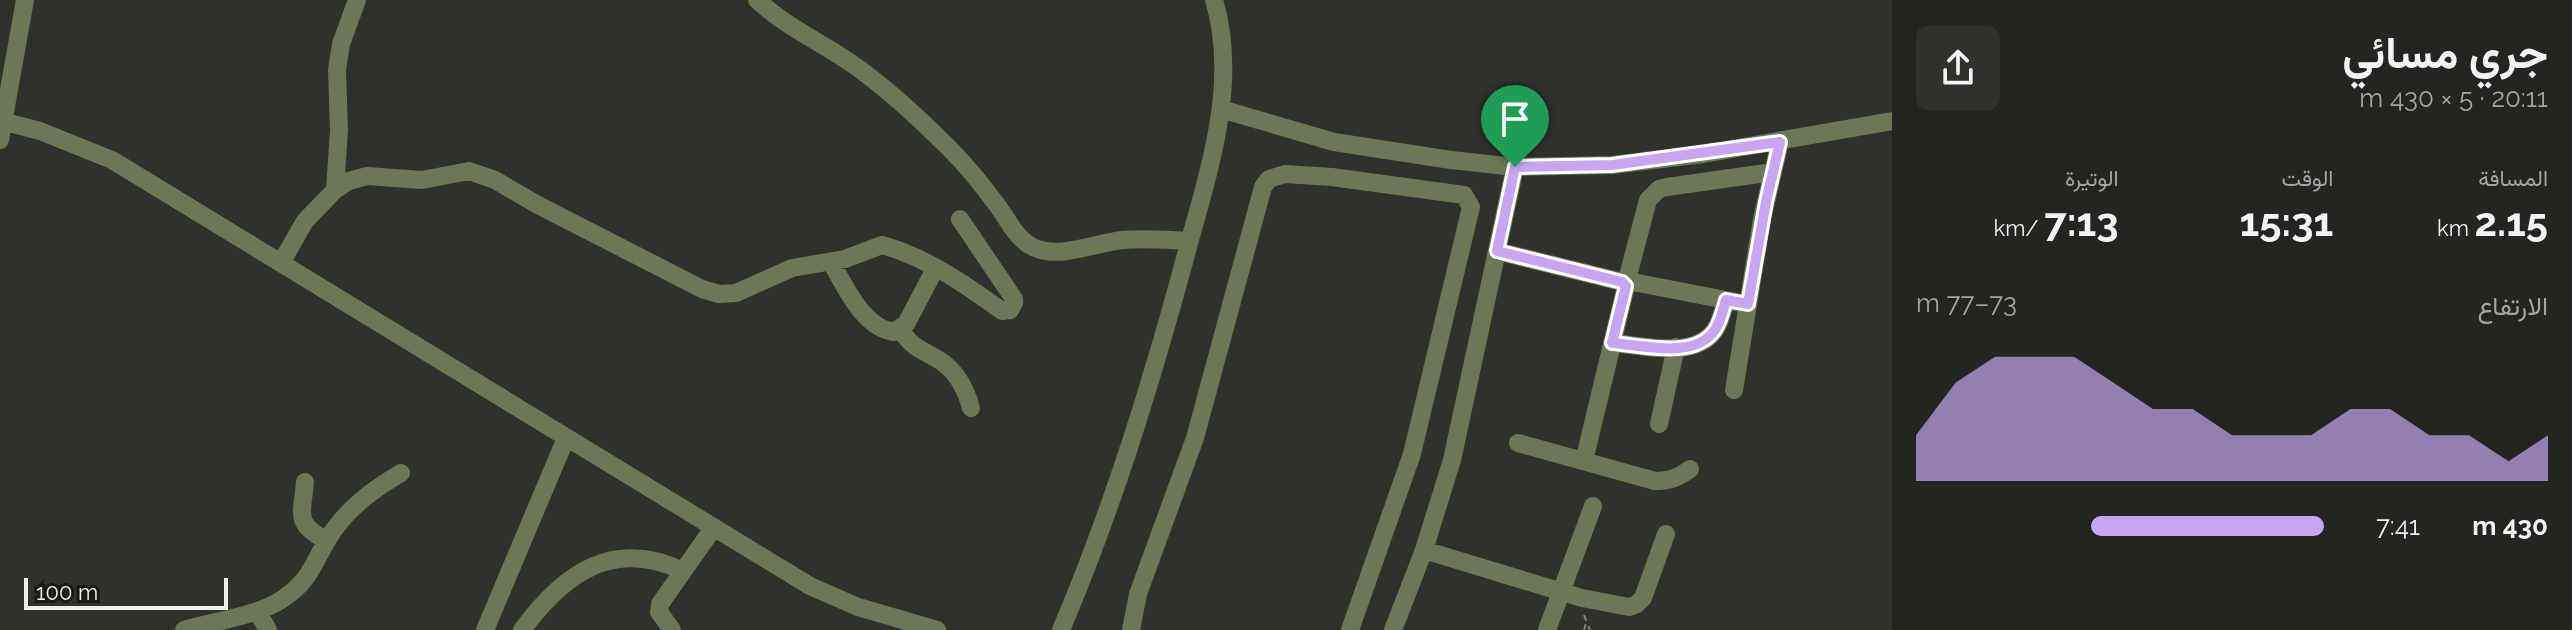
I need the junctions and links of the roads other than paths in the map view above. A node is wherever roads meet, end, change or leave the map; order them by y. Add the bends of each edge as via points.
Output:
1 (25, 0) edge
2 (357, 0) edge
3 (757, 0) edge
4 (1214, 0) edge
5 (4, 92) edge
6 (1221, 109) junction
7 (1892, 121) edge
8 (1, 130) edge
9 (1780, 142) junction
10 (1515, 167) junction
11 (1773, 172) junction
12 (335, 190) junction
13 (960, 219) dead end
14 (1189, 241) junction
15 (1497, 251) junction
16 (831, 262) junction
17 (281, 263) junction
18 (935, 269) junction
19 (1627, 282) junction
20 (1726, 300) junction
21 (1748, 304) junction
22 (901, 329) junction
23 (1612, 343) junction
24 (1676, 347) junction
25 (1734, 390) dead end
26 (971, 408) dead end
27 (1659, 424) dead end
28 (566, 438) junction
29 (1518, 443) dead end
30 (1584, 461) junction
31 (1690, 469) dead end
32 (401, 473) dead end
33 (305, 482) dead end
34 (1593, 506) dead end
35 (714, 527) junction
36 (1666, 534) dead end
37 (327, 541) junction
38 (1424, 550) junction
39 (683, 571) junction
40 (1561, 591) junction
41 (257, 611) junction
42 (184, 630) edge
43 (268, 630) edge
44 (485, 630) edge
45 (522, 630) edge
46 (672, 630) edge
47 (679, 630) edge
48 (686, 630) edge
49 (937, 630) edge
50 (1061, 630) edge
51 (1131, 630) edge
52 (1350, 630) edge
53 (1393, 630) edge
54 (1547, 630) edge

1 - 5 street
2 - 12 street via 337,70
3 - 14 street via 904,105 953,152 1022,240 1034,248 1049,253 1125,240
4 - 6 street via 1222,41
5 - 8 street
6 - 10 street via 1334,142
6 - 14 street
7 - 9 street
8 - 17 street via 40,131 112,160
9 - 10 street via 1612,165
9 - 11 street
10 - 15 street
11 - 19 street via 1653,193
11 - 21 street
12 - 16 street via 367,176 422,180 469,171 482,174 719,294 736,293 792,268
12 - 17 street via 305,221
13 - 18 street via 1014,299 1013,307 1002,311
14 - 50 street via 1140,418
15 - 19 street
15 - 38 street via 1460,430
16 - 18 street via 882,245
16 - 22 street via 871,320 887,331
17 - 28 street
18 - 22 street
19 - 20 street
19 - 23 street
20 - 21 street
20 - 24 street via 1709,337
21 - 25 street
22 - 26 street via 912,346 959,378
23 - 24 street
23 - 30 street
24 - 27 street
28 - 35 street
28 - 44 street
29 - 30 street
30 - 31 street via 1655,481
32 - 37 street via 359,502
33 - 37 street via 303,523
34 - 40 street
35 - 39 street
35 - 49 street via 810,586 858,607
36 - 40 street via 1637,604 1621,606
37 - 41 street via 301,584
38 - 40 street
38 - 53 street
39 - 45 street via 639,558 583,569 537,609
39 - 46 street via 659,608
40 - 54 street
41 - 42 street
41 - 43 street
47 - 48 street
51 - 52 street via 1138,594 1195,438 1263,187 1285,174 1464,195 1471,207 1412,454

